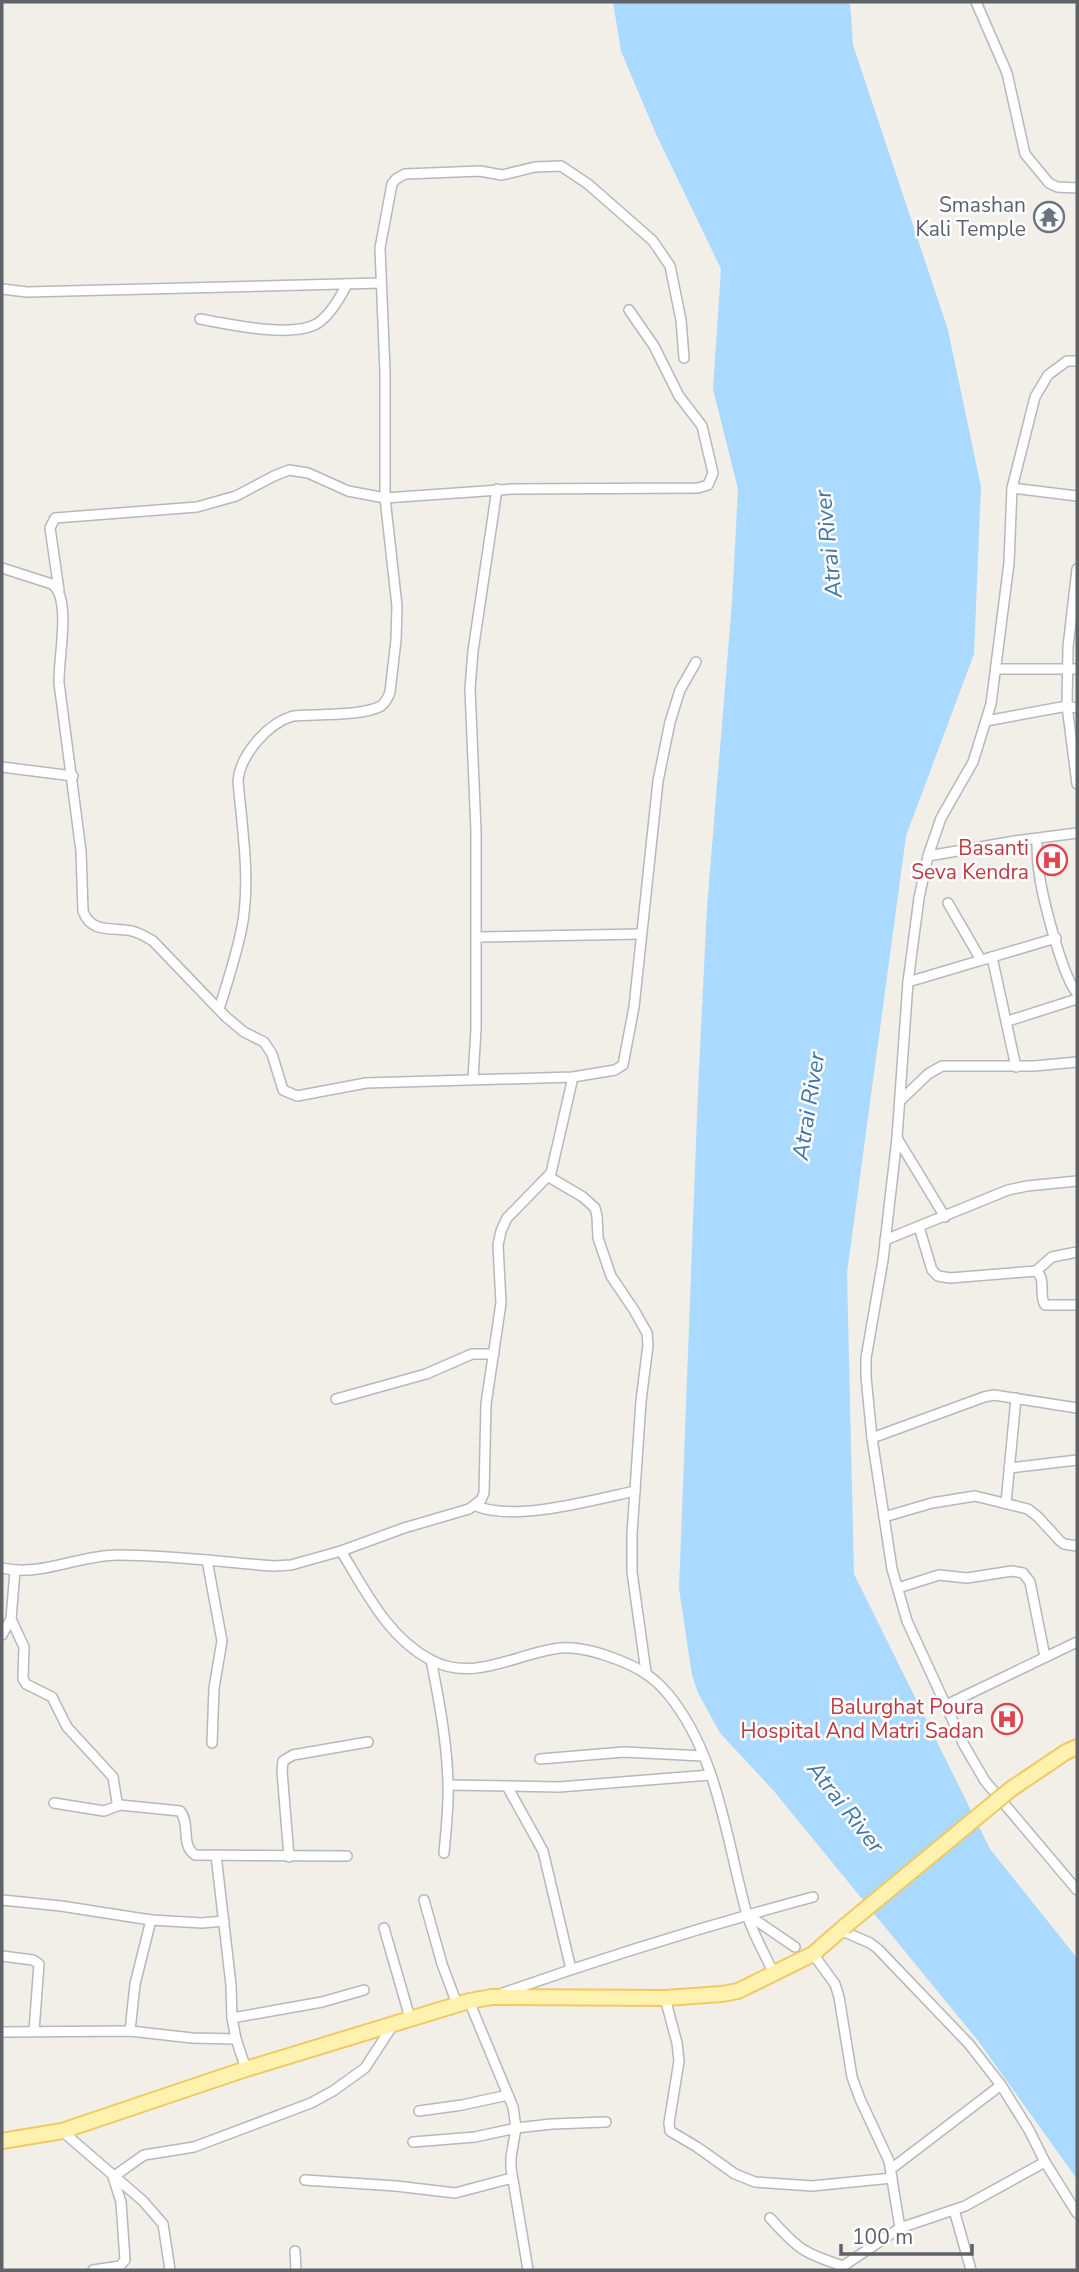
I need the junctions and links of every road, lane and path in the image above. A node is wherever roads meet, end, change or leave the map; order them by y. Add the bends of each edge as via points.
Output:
1 (976, 2) edge
2 (1077, 188) edge
3 (381, 283) junction
4 (347, 284) junction
5 (2, 289) edge
6 (629, 310) dead end
7 (200, 319) dead end
8 (684, 358) dead end
9 (1077, 361) edge
10 (1012, 488) junction
11 (497, 489) junction
12 (1077, 496) edge
13 (385, 498) junction
14 (2, 568) edge
15 (1077, 569) edge
16 (58, 590) junction
17 (1075, 596) edge
18 (696, 663) dead end
19 (996, 669) junction
20 (1077, 669) edge
21 (1067, 670) junction
22 (1066, 706) junction
23 (1077, 708) edge
24 (986, 721) junction
25 (2, 767) edge
26 (1076, 771) edge
27 (73, 776) junction
28 (1077, 784) edge
29 (1077, 833) edge
30 (1037, 839) junction
31 (928, 856) junction
32 (948, 903) dead end
33 (641, 933) junction
34 (477, 937) junction
35 (1056, 938) junction
36 (992, 957) junction
37 (981, 960) junction
38 (908, 982) junction
39 (1077, 993) edge
40 (1077, 999) edge
41 (219, 1009) junction
42 (1007, 1021) junction
43 (1077, 1062) edge
44 (1016, 1067) junction
45 (573, 1077) junction
46 (473, 1079) junction
47 (900, 1101) junction
48 (897, 1138) junction
49 (549, 1177) junction
50 (1077, 1181) edge
51 (945, 1217) junction
52 (919, 1227) junction
53 (885, 1240) junction
54 (1077, 1252) edge
55 (1036, 1271) junction
56 (1077, 1305) edge
57 (494, 1354) junction
58 (1016, 1398) junction
59 (336, 1399) dead end
60 (1077, 1408) edge
61 (872, 1438) junction
62 (1077, 1460) edge
63 (1009, 1468) junction
64 (635, 1491) junction
65 (1006, 1503) junction
66 (476, 1506) junction
67 (884, 1517) junction
68 (1077, 1546) edge
69 (341, 1551) junction
70 (207, 1560) junction
71 (2, 1568) edge
72 (15, 1571) junction
73 (898, 1588) junction
74 (11, 1619) junction
75 (2, 1635) edge
76 (1077, 1642) edge
77 (1045, 1657) junction
78 (431, 1660) junction
79 (646, 1672) junction
80 (946, 1705) junction
81 (368, 1742) dead end
82 (212, 1743) dead end
83 (1077, 1747) edge
84 (703, 1756) junction
85 (540, 1759) dead end
86 (710, 1775) junction
87 (448, 1785) junction
88 (508, 1788) junction
89 (54, 1803) dead end
90 (120, 1805) junction
91 (444, 1853) dead end
92 (216, 1856) junction
93 (347, 1856) dead end
94 (289, 1857) junction
95 (1077, 1890) edge
96 (813, 1897) dead end
97 (2, 1900) edge
98 (424, 1900) dead end
99 (747, 1914) junction
100 (150, 1920) junction
101 (224, 1921) junction
102 (384, 1928) dead end
103 (842, 1928) junction
104 (795, 1947) dead end
105 (813, 1954) junction
106 (2, 1956) edge
107 (571, 1969) junction
108 (774, 1974) junction
109 (364, 1990) dead end
110 (492, 1997) junction
111 (665, 1998) junction
112 (463, 2003) junction
113 (232, 2018) junction
114 (410, 2018) junction
115 (394, 2024) junction
116 (34, 2031) junction
117 (130, 2031) junction
118 (2, 2032) edge
119 (236, 2039) junction
120 (246, 2069) junction
121 (1001, 2085) junction
122 (508, 2095) junction
123 (419, 2112) dead end
124 (606, 2122) dead end
125 (516, 2128) junction
126 (62, 2131) junction
127 (2, 2141) edge
128 (413, 2142) dead end
129 (1045, 2162) junction
130 (892, 2174) junction
131 (113, 2177) junction
132 (512, 2178) junction
133 (305, 2179) dead end
134 (954, 2210) junction
135 (1077, 2213) edge
136 (770, 2218) dead end
137 (900, 2228) junction
138 (295, 2251) dead end
139 (841, 2268) edge
140 (93, 2270) edge
141 (170, 2270) edge
142 (296, 2270) edge
143 (528, 2270) edge
144 (971, 2270) edge

1 - 2 street via 1007,73 1025,154 1049,183
3 - 4 street
3 - 8 street via 380,248 396,179 405,174 480,171 502,175 561,166 627,216 670,266
3 - 13 street
4 - 5 street
4 - 7 street via 317,324 264,330
6 - 11 street via 702,426 712,480 698,488
9 - 10 street via 1057,367 1041,385
10 - 12 street
10 - 19 street via 1009,563
11 - 13 street
11 - 34 street via 470,689
13 - 16 street via 348,491 308,473 289,470 236,496 197,507 57,517 50,528
13 - 41 street via 397,606 387,700 367,711 285,718 244,757 238,781 246,869 243,920
14 - 16 street
15 - 17 street
16 - 27 street via 62,614 59,683
17 - 21 street
18 - 33 street via 680,690 670,722 658,781
19 - 21 street
19 - 24 street
20 - 21 street
21 - 22 street
22 - 23 street
22 - 24 street
22 - 26 street
24 - 31 street via 973,762 941,818
25 - 27 street
26 - 28 street
27 - 41 street via 85,918 94,927 131,931 153,941
29 - 30 street
30 - 31 street
30 - 35 street via 1039,873
31 - 38 street
32 - 37 street
33 - 34 street
33 - 45 street via 623,1065
34 - 46 street
35 - 36 street
35 - 39 street
36 - 37 street
36 - 42 street
37 - 38 street
38 - 47 street
40 - 42 street
41 - 46 street via 269,1048 280,1084 292,1095 366,1083
42 - 44 street
43 - 44 street
44 - 47 street via 942,1066
45 - 46 street
45 - 49 street
47 - 48 street
48 - 51 street
48 - 53 street
49 - 57 street via 507,1218 501,1231 501,1303
49 - 64 street via 595,1208 598,1238 611,1276 647,1333
50 - 51 street via 1008,1190
51 - 52 street
52 - 53 street
52 - 55 street via 938,1276
53 - 61 street via 866,1359
54 - 55 street via 1052,1257
55 - 56 street via 1042,1279 1045,1305
57 - 59 street via 472,1354 426,1374
57 - 66 street via 486,1404 484,1493
58 - 60 street
58 - 61 street via 984,1397
58 - 63 street
61 - 67 street
62 - 63 street
63 - 65 street
64 - 66 street via 514,1511
64 - 79 street via 632,1572
65 - 67 street via 960,1497
65 - 68 street via 1028,1509 1064,1544
66 - 69 street
67 - 73 street
69 - 70 street via 291,1565
69 - 78 street via 393,1630
70 - 72 street via 115,1555
70 - 82 street via 222,1641 211,1714
71 - 72 street
72 - 74 street
73 - 77 street via 939,1575 967,1578 1023,1573 1030,1582
73 - 80 street via 907,1621
74 - 75 street
74 - 90 street via 24,1647 23,1679 52,1697 67,1727 113,1777
76 - 77 street
77 - 80 street
78 - 79 street via 488,1667 570,1647 595,1651
78 - 87 street
79 - 84 street via 669,1695
80 - 95 street via 985,1781
81 - 94 street via 293,1755 284,1761
83 - 103 main road, bridge via 1011,1789
84 - 85 street via 624,1752
84 - 86 street
86 - 88 street
86 - 99 street
87 - 88 street
87 - 91 street
88 - 107 street via 543,1851
89 - 90 street via 99,1811
90 - 92 street via 180,1811 191,1853
92 - 94 street
92 - 101 street
93 - 94 street
96 - 99 street
97 - 100 street
98 - 112 street via 442,1964
99 - 104 street
99 - 107 street
99 - 108 street
100 - 101 street
100 - 117 street
101 - 113 street
102 - 114 street
103 - 105 main road
103 - 121 street via 878,1949 969,2044
105 - 108 main road
105 - 130 street via 835,1984 852,2077
106 - 116 street via 39,1964
107 - 110 street
108 - 111 main road via 738,1991
109 - 113 street
110 - 111 main road
110 - 112 main road
111 - 130 street via 679,2061 669,2123 675,2136 755,2182 812,2186
112 - 114 main road
112 - 122 street
113 - 119 street
114 - 115 main road
115 - 120 main road
115 - 131 street via 365,2067 311,2103 194,2147 144,2155
116 - 117 street
116 - 118 street
117 - 119 street
119 - 120 street
120 - 126 main road
121 - 129 street
121 - 130 street
122 - 123 street
122 - 125 street
124 - 125 street
125 - 128 street
125 - 132 street
126 - 127 main road
126 - 131 street
129 - 134 street
129 - 135 street
130 - 137 street
131 - 140 street via 121,2202 125,2260 120,2266
131 - 141 street via 163,2224
132 - 133 street via 455,2193
132 - 143 street
134 - 137 street
134 - 144 street
136 - 139 street via 801,2250
137 - 139 street
138 - 142 street

